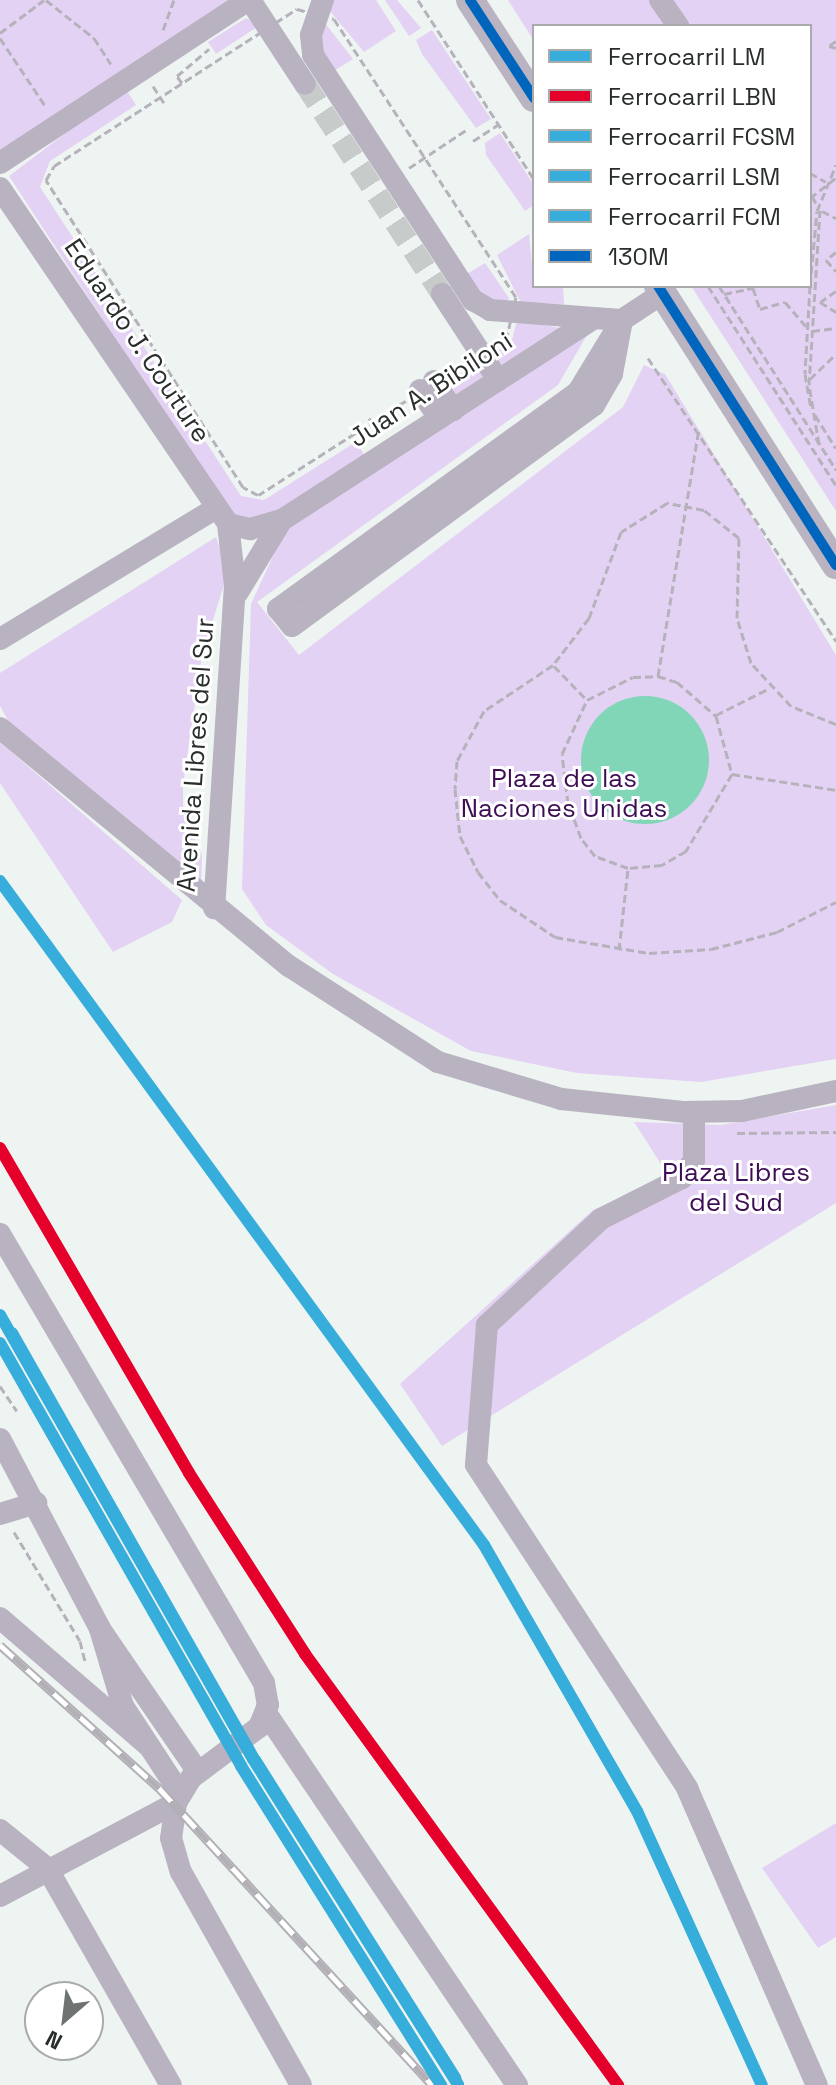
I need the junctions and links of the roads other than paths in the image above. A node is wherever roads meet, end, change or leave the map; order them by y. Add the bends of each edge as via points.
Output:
1 (249, 0) edge
2 (470, 0) edge
3 (660, 0) edge
4 (321, 7) edge
5 (677, 24) edge
6 (305, 84) tunnel mouth
7 (532, 95) edge
8 (0, 163) edge
9 (0, 188) edge
10 (660, 289) edge
11 (442, 294) tunnel mouth
12 (594, 318) junction
13 (622, 320) junction
14 (498, 380) junction
15 (427, 385) dead end
16 (446, 414) junction
17 (222, 516) junction
18 (282, 520) junction
19 (836, 565) edge
20 (234, 605) junction
21 (0, 639) edge
22 (0, 728) edge
23 (214, 908) junction
24 (836, 1091) edge
25 (694, 1112) junction
26 (0, 1234) edge
27 (0, 1439) edge
28 (36, 1503) junction
29 (1, 1513) edge
30 (0, 1618) edge
31 (100, 1629) junction
32 (266, 1713) junction
33 (149, 1746) junction
34 (198, 1772) junction
35 (178, 1798) junction
36 (0, 1830) edge
37 (47, 1868) junction
38 (0, 1896) edge
39 (171, 2085) edge
40 (301, 2085) edge
41 (517, 2085) edge
42 (817, 2085) edge

1 - 6 street
1 - 8 street
2 - 7 main road
3 - 5 street
4 - 12 street via 313,55 473,300 512,311
9 - 17 street, Eduardo J. Couture
10 - 13 street
10 - 19 main road
11 - 14 street
12 - 13 street
12 - 14 street, Juan A. Bibiloni
13 - 13 street via 578,392 278,609 292,626 594,405 612,374
14 - 16 street, Juan A. Bibiloni
15 - 16 street
16 - 18 street, Juan A. Bibiloni
17 - 18 street, Juan A. Bibiloni via 250,529
17 - 20 street, Avenida Libres del Sur
17 - 21 street
18 - 20 street, Avenida Libres del Sur via 255,555
20 - 23 street, Avenida Libres del Sur
22 - 23 street
23 - 25 street via 332,997 438,1062 561,1099
24 - 25 street via 755,1109
25 - 42 street via 694,1160 682,1178 601,1219 487,1325 476,1465 687,1788
26 - 32 street via 255,1666
27 - 28 street
28 - 29 street
28 - 31 street
30 - 33 street
31 - 33 street via 123,1706
31 - 34 street
32 - 34 street via 255,1733
32 - 41 street
33 - 35 street
34 - 35 street
35 - 37 street
35 - 40 street via 171,1838 181,1872
36 - 37 street
37 - 38 street
37 - 39 street

